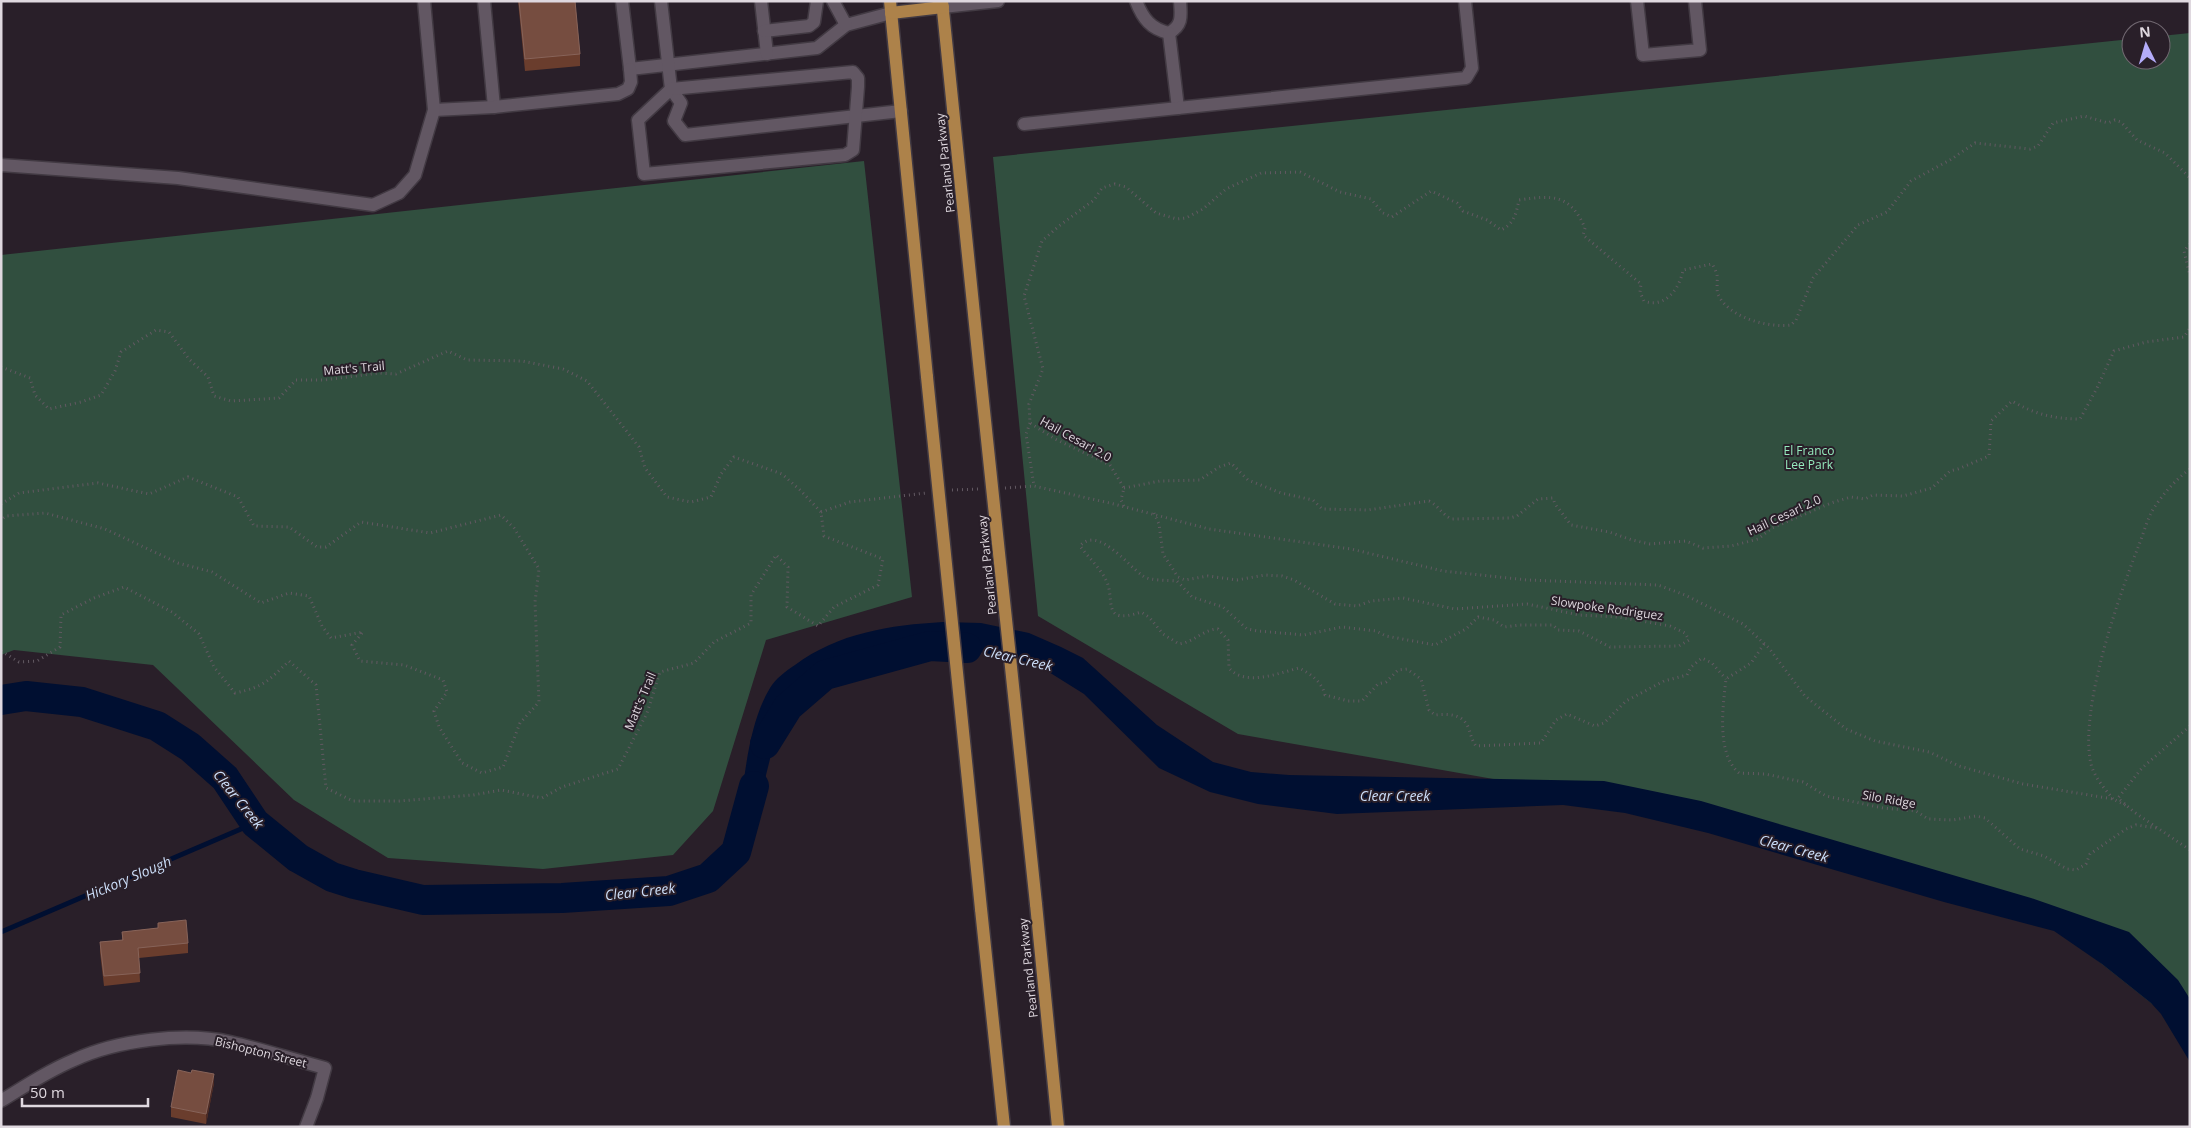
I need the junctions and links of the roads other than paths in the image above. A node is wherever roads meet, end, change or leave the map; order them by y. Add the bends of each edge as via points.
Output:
1 (424, 1) edge
2 (484, 1) edge
3 (622, 1) edge
4 (661, 1) edge
5 (761, 1) edge
6 (817, 1) edge
7 (832, 1) edge
8 (998, 1) edge
9 (1136, 1) edge
10 (1180, 1) edge
11 (1465, 1) edge
12 (1637, 1) edge
13 (1695, 1) edge
14 (942, 4) edge
15 (890, 7) edge
16 (846, 25) junction
17 (764, 31) junction
18 (1169, 33) junction
19 (767, 54) junction
20 (668, 65) junction
21 (630, 68) junction
22 (671, 89) junction
23 (494, 107) junction
24 (1178, 108) junction
25 (434, 110) junction
26 (901, 111) junction
27 (856, 118) junction
28 (1024, 124) dead end
29 (1, 165) edge
30 (1, 1101) edge
31 (306, 1127) edge
32 (1004, 1127) edge
33 (1058, 1127) edge

1 - 25 street
2 - 23 street
3 - 21 street
4 - 20 street
5 - 17 street
6 - 17 street via 814,22 810,26
7 - 16 street
8 - 14 street
9 - 18 street via 1148,24
10 - 18 street via 1182,20 1177,29
11 - 24 street via 1472,68 1466,78
12 - 13 street via 1643,55 1700,50
14 - 15 main road
14 - 33 main road, Pearland Parkway, bridge
15 - 16 street
15 - 26 main road
16 - 19 street via 816,48
17 - 19 street
18 - 24 street
19 - 20 street
20 - 21 street
20 - 22 street
21 - 23 street via 632,82 628,89 618,94
22 - 27 street via 681,103 674,121 685,135
22 - 27 street via 853,72 858,78
22 - 27 street via 638,120 644,174 845,155 853,150
23 - 25 street
24 - 28 street
25 - 29 street via 415,175 399,193 373,206 178,178
26 - 27 street
26 - 32 main road, bridge
30 - 31 street, Bishopton Street via 42,1075 102,1050 198,1037 230,1042 325,1068

